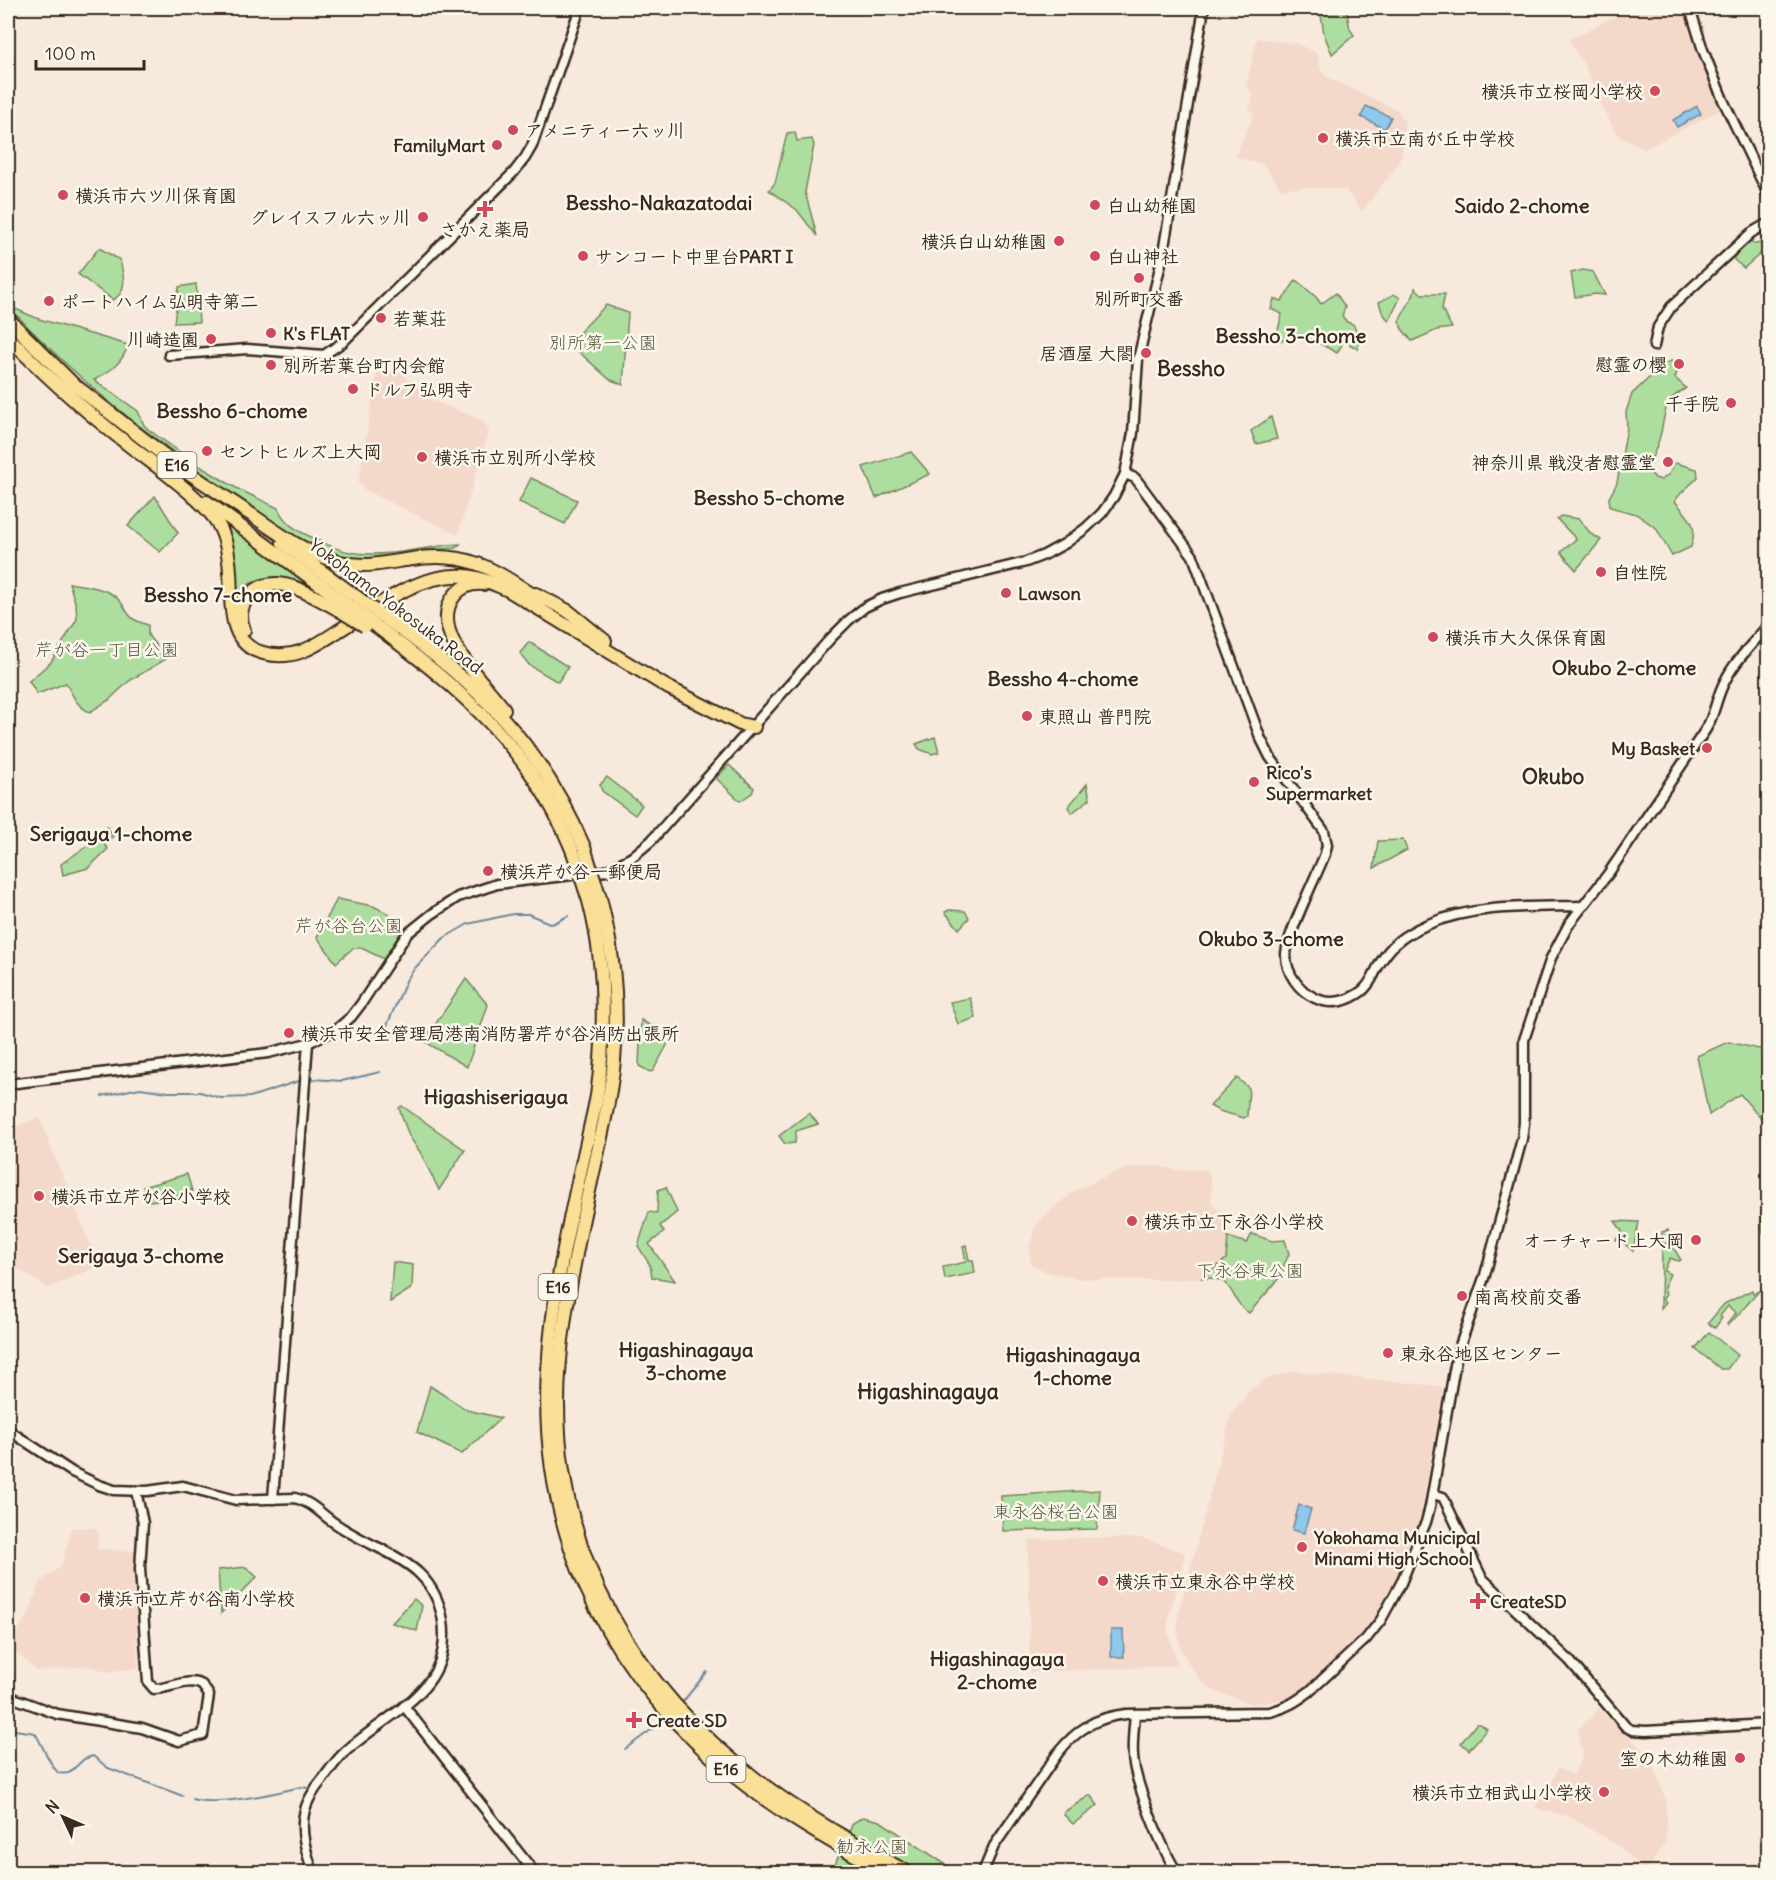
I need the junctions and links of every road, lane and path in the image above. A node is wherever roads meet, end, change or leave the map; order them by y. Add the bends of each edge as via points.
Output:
1 (580, 8) edge
2 (1204, 8) edge
3 (1690, 8) edge
4 (1768, 194) edge
5 (1768, 223) edge
6 (8, 319) edge
7 (8, 337) edge
8 (1654, 346) dead end
9 (169, 356) dead end
10 (148, 459) junction
11 (169, 460) junction
12 (1125, 474) junction
13 (516, 590) junction
14 (348, 605) junction
15 (377, 624) junction
16 (1768, 625) edge
17 (754, 727) junction
18 (538, 760) junction
19 (578, 849) junction
20 (1583, 906) junction
21 (8, 1016) edge
22 (8, 1022) edge
23 (308, 1043) junction
24 (8, 1084) edge
25 (8, 1430) edge
26 (136, 1491) junction
27 (1433, 1494) junction
28 (273, 1499) junction
29 (8, 1696) edge
30 (404, 1706) junction
31 (1135, 1714) junction
32 (1768, 1724) edge
33 (850, 1846) junction
34 (313, 1872) edge
35 (534, 1872) edge
36 (885, 1872) edge
37 (907, 1872) edge
38 (983, 1872) edge
39 (1177, 1872) edge

1 - 9 street via 525,158 337,347 324,355 242,350
2 - 12 street via 1162,259 1138,358 1133,433
3 - 4 street via 1723,100
5 - 8 street via 1751,233 1671,307 1658,327
6 - 11 highway, Yokohama Yokosuka Road / E16 via 72,383
7 - 10 highway, Yokohama Yokosuka Road / E16 via 75,403
10 - 13 highway via 217,521 226,544 233,621 239,636 262,653 286,655 308,650 394,596 432,579 467,576
10 - 14 highway, Yokohama Yokosuka Road / E16
11 - 13 highway via 286,538 317,554 359,566 421,558 461,558 476,562
11 - 14 highway, Yokohama Yokosuka Road / E16
12 - 17 street via 1102,513 1066,543 1044,555 900,593 865,607 830,639
12 - 20 street via 1135,478 1193,556 1266,751 1324,831 1325,854 1287,947 1288,968 1304,990 1324,1001 1350,999 1371,983 1383,957 1395,943 1442,919 1495,908
13 - 14 highway via 474,570 429,573 392,590 311,643 292,649 266,649 247,636 241,623 246,600 266,586 292,586
13 - 17 highway via 667,687 740,724
13 - 18 highway via 474,584 463,588 448,606 447,621 457,651 520,730
14 - 15 highway, Yokohama Yokosuka Road / E16, bridge
14 - 15 highway, bridge
15 - 18 highway, Yokohama Yokosuka Road / E16 via 438,657 504,719
15 - 19 highway, Yokohama Yokosuka Road / E16 via 478,709 541,788
16 - 20 street via 1723,685 1715,712 1702,735
17 - 23 street via 632,857 606,871 497,884 458,897 407,934 351,1017 326,1036
18 - 19 highway, Yokohama Yokosuka Road / E16 via 563,801
19 - 33 highway, Yokohama Yokosuka Road / E16, bridge via 595,899 604,1029 597,1096 554,1314 548,1368 548,1438 557,1497 575,1564 595,1608 631,1660 674,1705 723,1753
20 - 27 street via 1551,958 1525,1034 1522,1140 1485,1275 1457,1354
21 - 22 street
23 - 24 street via 268,1053
23 - 28 street
25 - 26 street via 81,1477 114,1490
26 - 28 street via 183,1486 236,1500
26 - 29 street via 142,1523 140,1569 148,1682 154,1689 192,1682 202,1685 209,1695 203,1735 179,1741 142,1728 57,1714
27 - 31 street via 1410,1561 1381,1620 1366,1639 1300,1699 1270,1712
27 - 32 street via 1443,1497 1482,1578 1569,1660 1626,1727 1646,1731
28 - 30 street via 295,1498 311,1504 344,1529 405,1561 435,1593 440,1602 444,1636 441,1664
30 - 34 street via 345,1751 308,1803 303,1830
30 - 35 street
31 - 38 street via 1095,1720 1069,1739 994,1846
31 - 39 street via 1135,1772
33 - 36 highway, Yokohama Yokosuka Road / E16
33 - 37 highway, Yokohama Yokosuka Road / E16

